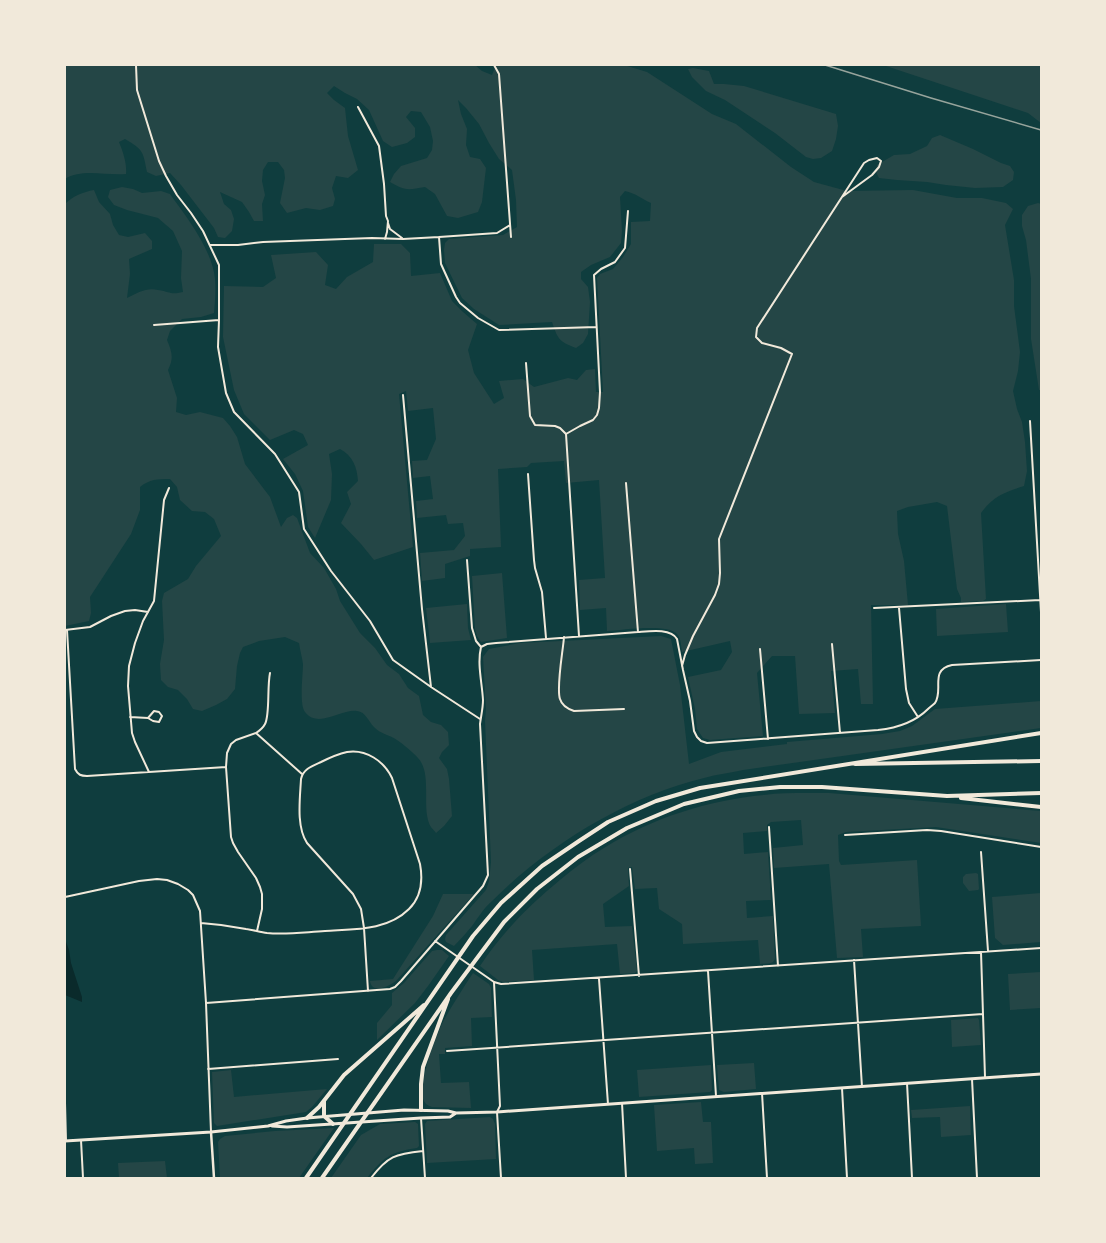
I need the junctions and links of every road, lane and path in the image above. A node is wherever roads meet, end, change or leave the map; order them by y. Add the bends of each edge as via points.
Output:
1 (136, 65) edge
2 (494, 65) edge
3 (358, 107) dead end
4 (842, 197) junction
5 (628, 211) dead end
6 (388, 221) junction
7 (510, 225) junction
8 (439, 237) junction
9 (511, 237) dead end
10 (384, 239) junction
11 (403, 239) junction
12 (209, 245) junction
13 (220, 320) junction
14 (154, 325) dead end
15 (596, 327) junction
16 (526, 363) dead end
17 (403, 396) dead end
18 (1030, 422) dead end
19 (566, 434) junction
20 (528, 474) dead end
21 (626, 483) dead end
22 (169, 488) dead end
23 (1037, 544) junction
24 (1041, 544) edge
25 (467, 560) dead end
26 (1040, 600) edge
27 (899, 607) junction
28 (874, 608) dead end
29 (148, 612) junction
30 (1041, 612) edge
31 (66, 630) edge
32 (638, 632) junction
33 (579, 636) junction
34 (564, 637) junction
35 (546, 638) junction
36 (832, 644) dead end
37 (481, 647) junction
38 (760, 649) dead end
39 (1041, 660) edge
40 (682, 667) junction
41 (270, 673) dead end
42 (431, 687) junction
43 (624, 709) dead end
44 (130, 717) junction
45 (918, 717) junction
46 (148, 718) junction
47 (480, 719) junction
48 (256, 733) junction
49 (840, 733) junction
50 (1041, 733) edge
51 (768, 739) junction
52 (1041, 761) edge
53 (841, 764) junction
54 (226, 767) junction
55 (149, 772) junction
56 (302, 774) junction
57 (1041, 793) edge
58 (947, 796) junction
59 (1041, 807) edge
60 (769, 827) dead end
61 (845, 835) dead end
62 (1041, 846) edge
63 (981, 852) dead end
64 (630, 869) dead end
65 (65, 897) edge
66 (201, 923) junction
67 (364, 928) junction
68 (256, 931) junction
69 (435, 941) junction
70 (1041, 948) edge
71 (988, 951) junction
72 (981, 952) junction
73 (854, 960) junction
74 (778, 966) junction
75 (708, 971) junction
76 (639, 976) junction
77 (599, 978) junction
78 (494, 982) junction
79 (368, 991) junction
80 (451, 993) junction
81 (429, 1000) junction
82 (206, 1003) junction
83 (983, 1014) junction
84 (857, 1023) junction
85 (712, 1033) junction
86 (604, 1041) junction
87 (498, 1048) junction
88 (447, 1051) dead end
89 (338, 1059) dead end
90 (208, 1069) junction
91 (1041, 1074) edge
92 (972, 1078) junction
93 (985, 1078) junction
94 (907, 1083) junction
95 (862, 1087) junction
96 (842, 1088) junction
97 (762, 1093) junction
98 (716, 1096) junction
99 (324, 1101) junction
100 (622, 1102) junction
101 (65, 1103) edge
102 (608, 1104) junction
103 (421, 1110) junction
104 (497, 1112) junction
105 (456, 1113) junction
106 (324, 1116) junction
107 (307, 1118) junction
108 (421, 1118) junction
109 (333, 1124) junction
110 (268, 1126) junction
111 (211, 1132) junction
112 (81, 1140) junction
113 (65, 1141) edge
114 (423, 1151) junction
115 (83, 1178) edge
116 (214, 1178) edge
117 (306, 1178) edge
118 (322, 1178) edge
119 (371, 1178) edge
120 (425, 1178) edge
121 (501, 1178) edge
122 (626, 1178) edge
123 (767, 1178) edge
124 (847, 1178) edge
125 (912, 1178) edge
126 (977, 1178) edge

1 - 12 street via 137,90 159,160 177,195 203,231
2 - 7 street via 499,74
3 - 6 street via 379,146
4 - 4 street via 864,163 877,158 881,161 872,175
4 - 40 street via 757,328 756,337 762,343 792,354 719,539 719,584 712,603 692,636
5 - 15 street via 625,248 616,262 594,275
6 - 10 street
6 - 11 street via 390,229
7 - 8 street via 497,233
7 - 9 street
8 - 11 street
8 - 15 street via 441,264 456,297 478,318 499,330
10 - 11 street
10 - 12 street
12 - 13 street via 219,265
13 - 14 street
13 - 42 street via 218,347 226,393 234,412 275,454 299,492 304,529 331,571 370,621 393,660
15 - 19 street via 599,408 593,420
16 - 19 street via 530,416 535,425 554,426
17 - 42 street
18 - 23 street
19 - 33 street
20 - 35 street via 534,560 542,592
21 - 32 street
22 - 29 street via 164,500 155,597
23 - 24 street
23 - 26 street
25 - 37 street via 472,628
26 - 27 street
26 - 30 street
27 - 28 street
27 - 45 street via 906,688 909,702
29 - 31 street via 125,611 90,627
29 - 44 street via 129,666
31 - 55 street via 78,774 87,776
32 - 33 street
32 - 40 street via 659,631 674,635
33 - 34 street
34 - 35 street
34 - 43 street via 559,686 563,704 574,711
35 - 37 street via 487,644
36 - 49 street
37 - 47 street via 479,656 483,704
38 - 51 street
39 - 45 street via 952,665 943,668 939,676 938,697 935,703
40 - 51 street via 694,731 701,741 707,743
41 - 48 street via 267,718 265,725
42 - 47 street
44 - 46 street
44 - 55 street via 135,742
45 - 49 street via 894,728
46 - 46 street via 159,722 162,716 154,711
47 - 69 street via 488,875 483,886
48 - 54 street via 231,744
48 - 56 street
49 - 51 street
50 - 53 highway
52 - 53 highway
53 - 81 highway via 700,788 656,801 608,822 542,866 501,903 473,936
54 - 55 street
54 - 68 street via 231,837 256,878 262,894 262,908
56 - 67 street via 302,834 307,843 353,894 361,909
56 - 67 street via 310,766 341,754 360,752 380,762 392,778 420,864 419,892 403,916 382,925
57 - 58 highway
58 - 59 highway
58 - 80 highway via 822,787 780,787 739,791 684,804 627,828 578,857 537,889 504,922
60 - 74 street
61 - 62 street via 927,830
63 - 71 street
64 - 76 street
65 - 66 street via 152,879 167,880 183,887 192,895 200,911
66 - 68 street
66 - 82 street
67 - 68 street via 280,934
67 - 79 street
69 - 78 street
69 - 79 street via 395,986
70 - 71 street
71 - 72 street
72 - 73 street
72 - 83 street
73 - 74 street
73 - 84 street
74 - 75 street
75 - 76 street
75 - 85 street
76 - 77 street
77 - 78 street via 505,984
77 - 86 street
78 - 87 street
79 - 82 street
80 - 103 highway via 423,1067 420,1084
80 - 118 highway
81 - 99 highway via 344,1076
81 - 117 highway
82 - 90 street
83 - 84 street
83 - 93 street
84 - 85 street
84 - 95 street
85 - 86 street
85 - 98 street
86 - 87 street
86 - 102 street
87 - 88 street
87 - 104 street via 500,1106
89 - 90 street
90 - 111 street
91 - 93 main road
92 - 93 main road
92 - 94 main road
92 - 126 street
94 - 95 main road
94 - 125 street
95 - 96 main road
96 - 97 main road
96 - 124 street
97 - 98 main road
97 - 123 street
98 - 100 main road
99 - 106 highway
99 - 107 highway
100 - 102 main road
100 - 122 street
101 - 113 street
102 - 104 main road
103 - 105 main road via 448,1110
103 - 106 main road
103 - 108 main road
104 - 105 main road
104 - 121 street
105 - 108 main road via 450,1117
106 - 107 main road
106 - 109 highway
107 - 110 main road
108 - 109 main road
108 - 114 street
109 - 110 main road
110 - 111 main road
111 - 112 main road
111 - 116 street
112 - 113 main road
112 - 115 street
114 - 119 street via 397,1155 384,1163
114 - 120 street

